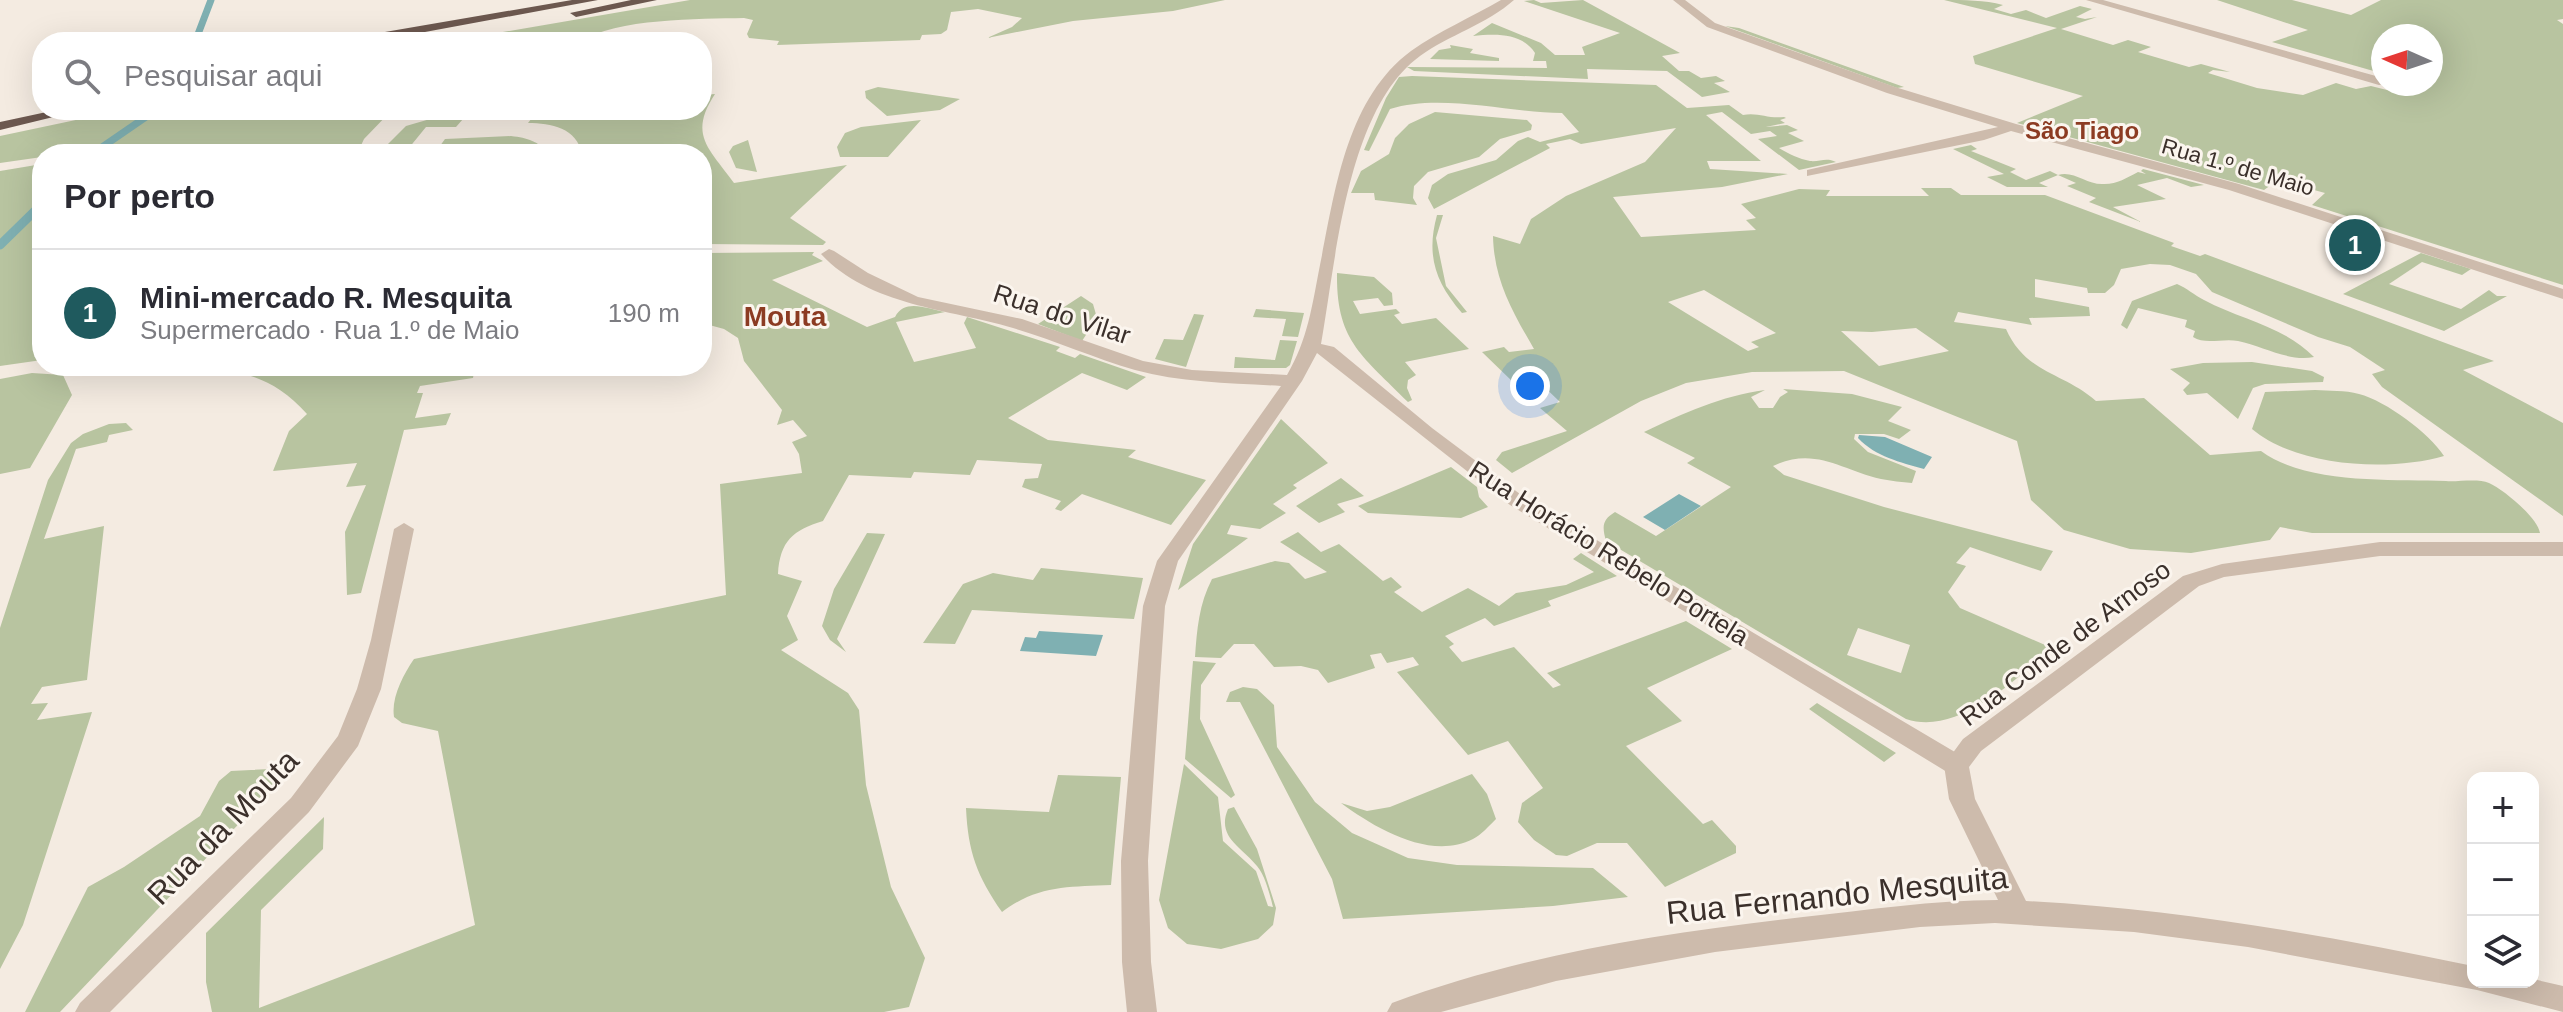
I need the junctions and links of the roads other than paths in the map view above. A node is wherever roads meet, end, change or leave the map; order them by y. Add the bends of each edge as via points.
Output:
1 (592, 0) edge
2 (651, 0) edge
3 (1509, 0) edge
4 (1678, 0) edge
5 (2091, 0) edge
6 (408, 32) edge
7 (467, 32) edge
8 (2371, 77) edge
9 (2371, 80) edge
10 (2350, 84) dead end
11 (32, 105) edge
12 (0, 112) edge
13 (32, 119) edge
14 (0, 126) edge
15 (2011, 127) junction
16 (1812, 173) dead end
17 (829, 254) dead end
18 (2563, 294) edge
19 (1312, 347) junction
20 (1293, 381) junction
21 (404, 529) dead end
22 (2563, 549) edge
23 (1956, 765) junction
24 (2017, 911) junction
25 (2467, 978) edge
26 (2514, 988) edge
27 (2563, 999) edge
28 (90, 1012) edge
29 (1142, 1012) edge
30 (1402, 1012) edge

1 - 6 highway
2 - 7 highway
3 - 19 street via 1415,54 1386,82 1371,108 1347,167
4 - 15 street, Rua 1.º de Maio via 1733,34
5 - 8 street
9 - 10 street
11 - 12 highway
13 - 14 highway
15 - 16 street
15 - 18 street, Rua 1.º de Maio via 2234,187
17 - 20 street, Rua do Vilar via 913,301 1016,323 1140,366
19 - 20 street
19 - 23 street, Rua Horácio Rebelo Portela via 1328,351 1517,501
20 - 29 street via 1168,561 1154,606 1134,889 1134,956
21 - 28 street, Rua da Mouta via 369,689 349,740 300,805
22 - 23 street, Rua Conde de Arnoso via 2380,549 2222,571 2191,581 1972,745
23 - 24 street, Rua Conde de Arnoso via 1962,799
24 - 25 street, Rua Fernando Mesquita via 2154,923
24 - 30 street, Rua Fernando Mesquita via 1894,918 1640,951 1445,996
26 - 27 street

